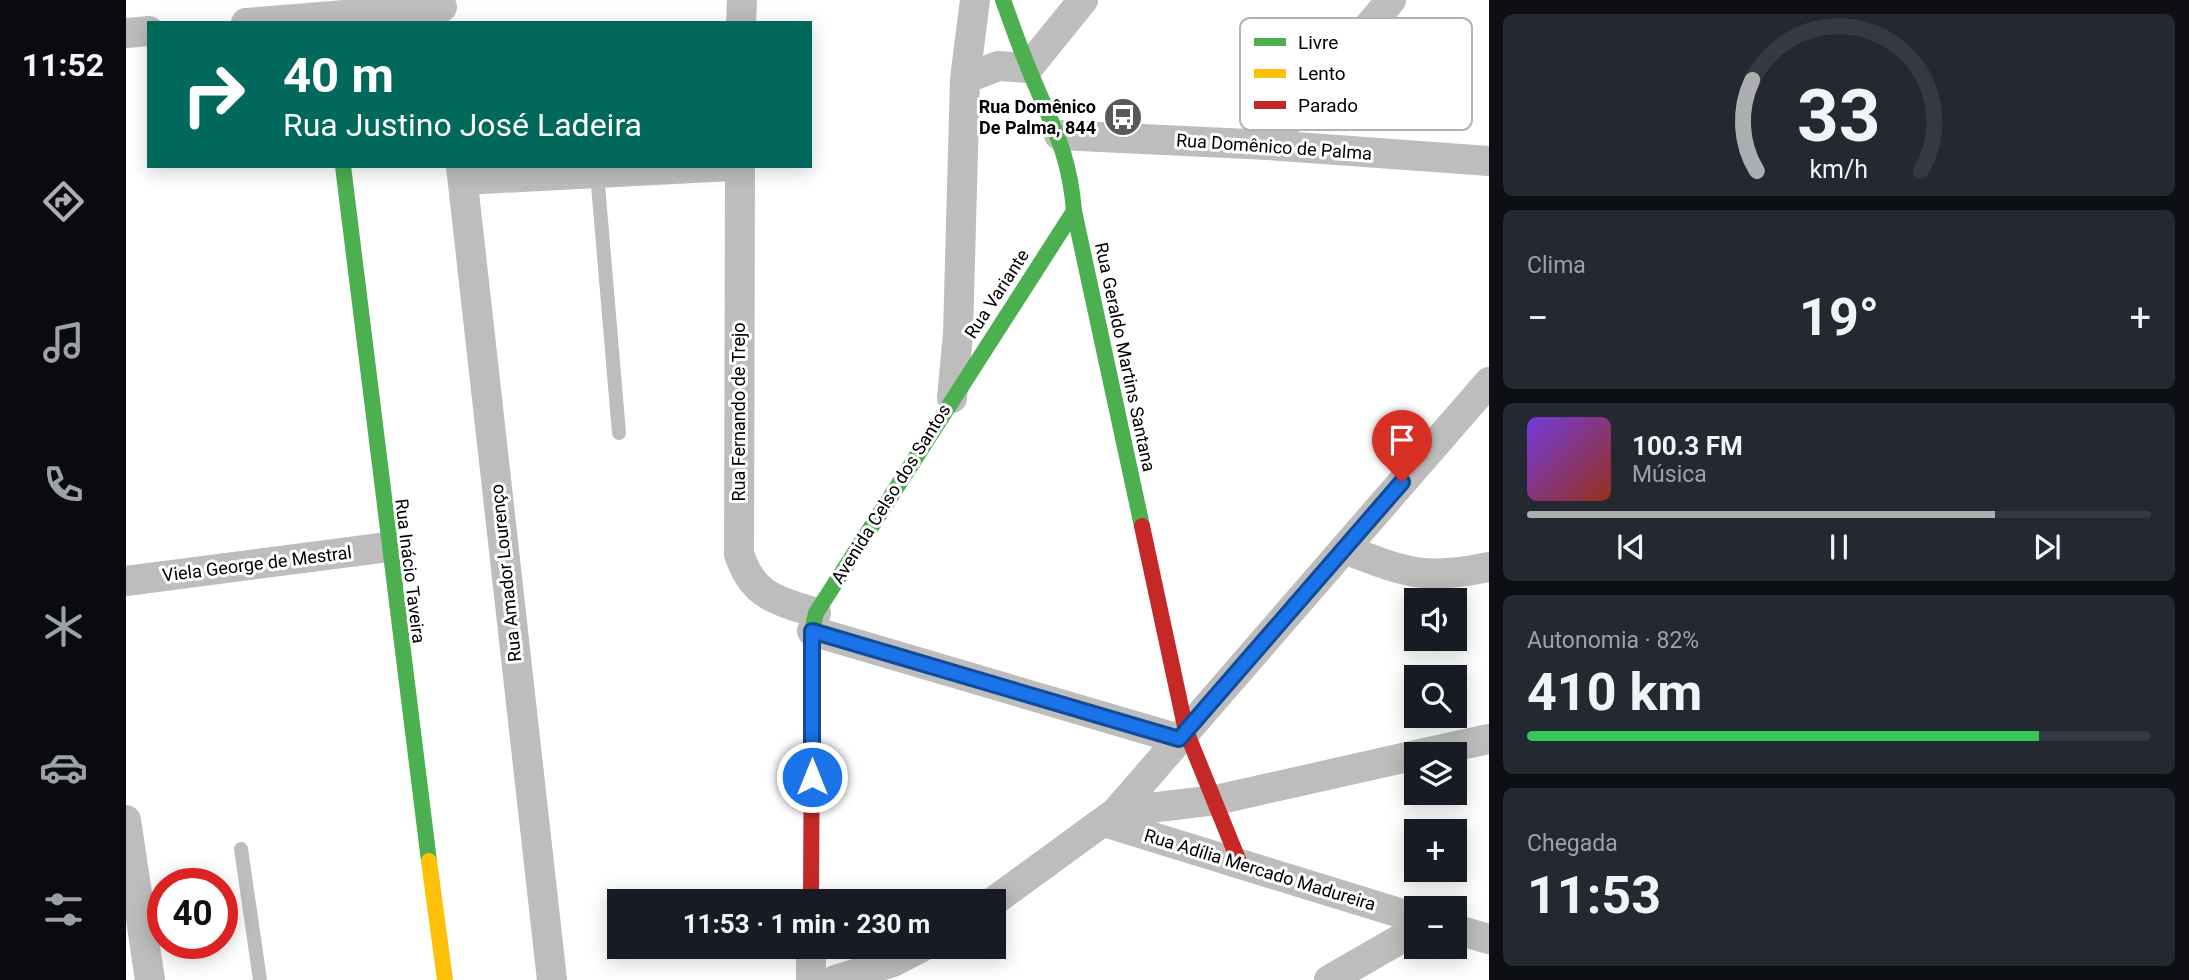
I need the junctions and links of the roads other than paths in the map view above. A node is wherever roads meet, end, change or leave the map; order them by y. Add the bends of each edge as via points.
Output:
1 (742, 0) edge
2 (975, 0) edge
3 (1003, 0) edge
4 (1083, 0) edge
5 (1391, 0) edge
6 (442, 10) edge
7 (1376, 18) edge
8 (276, 21) edge
9 (741, 21) edge
10 (147, 31) edge
11 (126, 33) edge
12 (1028, 68) junction
13 (965, 79) junction
14 (1281, 130) edge
15 (1059, 135) junction
16 (1268, 145) junction
17 (1489, 161) edge
18 (343, 168) edge
19 (693, 168) edge
20 (740, 168) edge
21 (462, 173) edge
22 (597, 173) junction
23 (1074, 211) junction
24 (1489, 382) edge
25 (952, 399) junction
26 (619, 433) dead end
27 (387, 547) junction
28 (1344, 548) junction
29 (1489, 567) edge
30 (126, 581) edge
31 (814, 622) junction
32 (1183, 735) junction
33 (1489, 739) edge
34 (1467, 744) edge
35 (1404, 758) edge
36 (1216, 800) junction
37 (1110, 817) junction
38 (126, 820) edge
39 (241, 849) dead end
40 (1240, 864) junction
41 (811, 889) edge
42 (1006, 892) edge
43 (1404, 914) edge
44 (1467, 933) edge
45 (1404, 937) edge
46 (1489, 939) edge
47 (811, 959) edge
48 (899, 959) edge
49 (150, 980) edge
50 (260, 980) edge
51 (445, 980) edge
52 (552, 980) edge
53 (811, 980) edge
54 (835, 980) edge
55 (1329, 980) edge

1 - 9 street
2 - 13 street, Avenida Celso dos Santos
3 - 12 street, Rua Geraldo Martins Santana
4 - 12 street
5 - 7 street
6 - 8 street
10 - 11 street
12 - 13 street via 998,66
12 - 15 street, Rua Geraldo Martins Santana
13 - 25 street, Avenida Celso dos Santos
14 - 16 street
15 - 16 street, Rua Domênico de Palma
15 - 23 street, Rua Geraldo Martins Santana via 1071,174
16 - 17 street, Rua Domênico de Palma
18 - 27 street, Rua Inácio Taveira
19 - 22 street
20 - 31 street, Rua Fernando de Trejo via 739,554 750,580 760,590
21 - 22 street
21 - 52 street, Rua Amador Lourenço
22 - 26 lane
23 - 25 street, Rua Variante
23 - 32 street, Rua Geraldo Martins Santana
24 - 28 street
25 - 31 street, Avenida Celso dos Santos
27 - 30 street, Viela George de Mestral
27 - 51 street, Rua Inácio Taveira
28 - 29 street via 1406,572 1449,575
28 - 32 street
31 - 32 street, Rua Fernando de Trejo
31 - 41 street
32 - 36 street, Rua Geraldo Martins Santana
32 - 37 street
33 - 34 street
35 - 36 street
36 - 37 street
36 - 40 street, Rua Geraldo Martins Santana
37 - 40 street, Rua Adília Mercado Madureira
37 - 42 street
38 - 49 street
39 - 50 lane
40 - 43 street, Rua Adília Mercado Madureira
44 - 46 street
45 - 55 street
47 - 53 street
48 - 54 street

